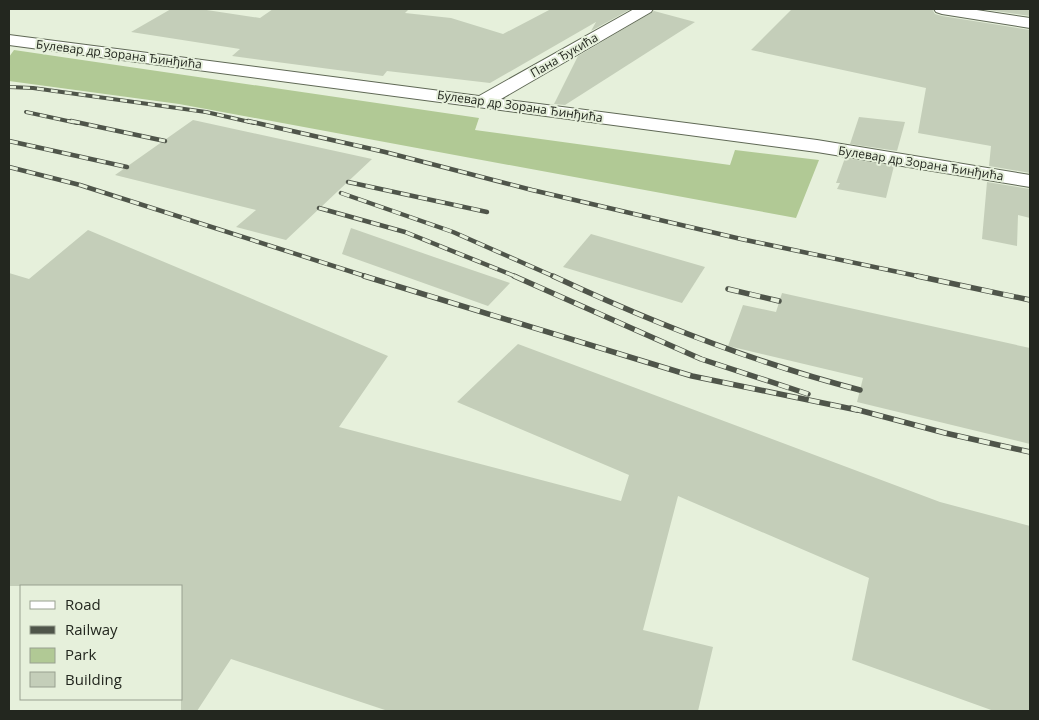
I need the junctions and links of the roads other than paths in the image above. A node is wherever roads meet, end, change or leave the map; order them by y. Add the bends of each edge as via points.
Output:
1 (644, 9) edge
2 (942, 9) edge
3 (1030, 23) edge
4 (9, 40) edge
5 (484, 101) junction
6 (1030, 181) edge

1 - 5 street, Пана Ђукића
2 - 3 street
4 - 5 street, Булевар др Зорана Ђинђића
5 - 6 street, Булевар др Зорана Ђинђића via 835,148

